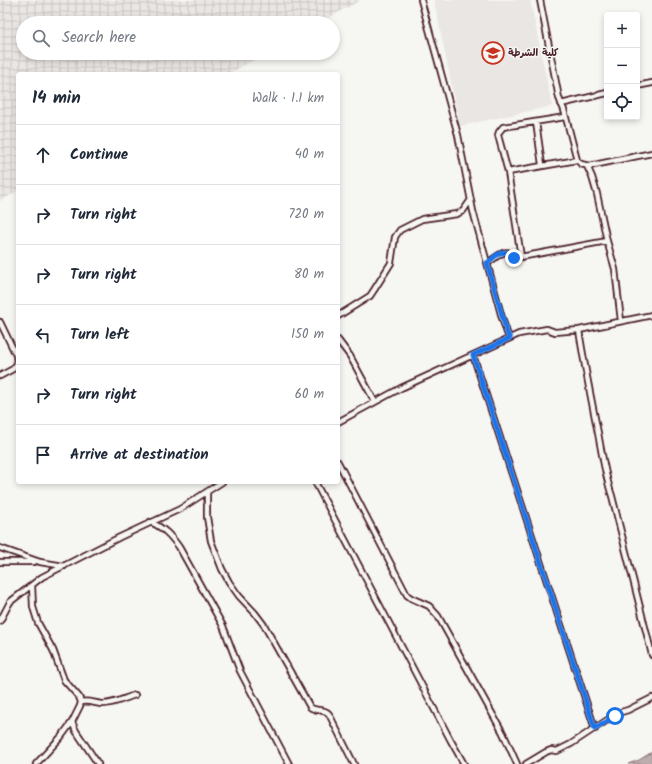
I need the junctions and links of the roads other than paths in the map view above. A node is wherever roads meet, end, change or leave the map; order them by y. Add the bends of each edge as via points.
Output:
1 (421, 0) edge
2 (540, 0) edge
3 (652, 83) edge
4 (640, 85) edge
5 (604, 94) edge
6 (561, 104) junction
7 (565, 117) junction
8 (536, 122) junction
9 (652, 153) edge
10 (577, 160) junction
11 (542, 165) junction
12 (587, 166) junction
13 (508, 172) junction
14 (470, 201) junction
15 (463, 211) junction
16 (474, 214) junction
17 (607, 241) junction
18 (521, 257) junction
19 (487, 263) junction
20 (340, 315) edge
21 (652, 315) edge
22 (621, 321) junction
23 (0, 322) edge
24 (579, 330) junction
25 (510, 338) junction
26 (340, 343) edge
27 (16, 355) edge
28 (473, 355) junction
29 (16, 367) edge
30 (0, 376) edge
31 (375, 402) junction
32 (340, 421) edge
33 (340, 466) edge
34 (219, 484) edge
35 (316, 484) edge
36 (207, 492) junction
37 (150, 522) junction
38 (0, 548) edge
39 (0, 562) edge
40 (40, 562) junction
41 (64, 566) junction
42 (32, 585) junction
43 (0, 621) edge
44 (652, 655) edge
45 (135, 695) dead end
46 (652, 698) edge
47 (81, 702) junction
48 (72, 722) junction
49 (595, 729) junction
50 (36, 764) edge
51 (98, 764) edge
52 (289, 764) edge
53 (354, 764) edge
54 (464, 764) edge
55 (517, 764) edge
56 (526, 764) edge

1 - 14 street via 458,135
2 - 6 street
3 - 4 street
5 - 6 street
6 - 7 street
7 - 8 street
7 - 10 street
8 - 11 street
8 - 13 street via 503,127 499,132
9 - 12 street
10 - 11 street
10 - 12 street
11 - 13 street
12 - 17 street via 597,194
13 - 18 street
14 - 15 street
14 - 16 street
15 - 16 street
15 - 20 street via 422,219 400,230 395,237 391,263 370,296
16 - 19 street
17 - 18 street
17 - 22 street via 615,269
18 - 19 street via 515,258 508,252 497,255
19 - 25 street
21 - 22 street
22 - 24 street
23 - 27 street
24 - 25 street via 554,332 547,329
24 - 44 street via 606,480
25 - 28 street
26 - 31 street
28 - 31 street
28 - 49 street
29 - 30 street
31 - 32 street
33 - 55 street via 407,594 429,606 438,616 503,733
34 - 36 street
35 - 54 street
36 - 37 street
36 - 53 street via 207,517 211,541 229,582 264,625 310,707 324,710 329,714
37 - 41 street
37 - 52 street via 163,528 175,540 223,626 240,671
38 - 40 street
39 - 40 street
40 - 41 street
41 - 42 street
42 - 43 street via 10,602
42 - 47 street via 38,623 53,650 64,680
45 - 47 street via 108,703
46 - 49 street via 618,713
47 - 48 street
48 - 50 street
48 - 51 street
49 - 56 street via 571,744 557,751 546,752

